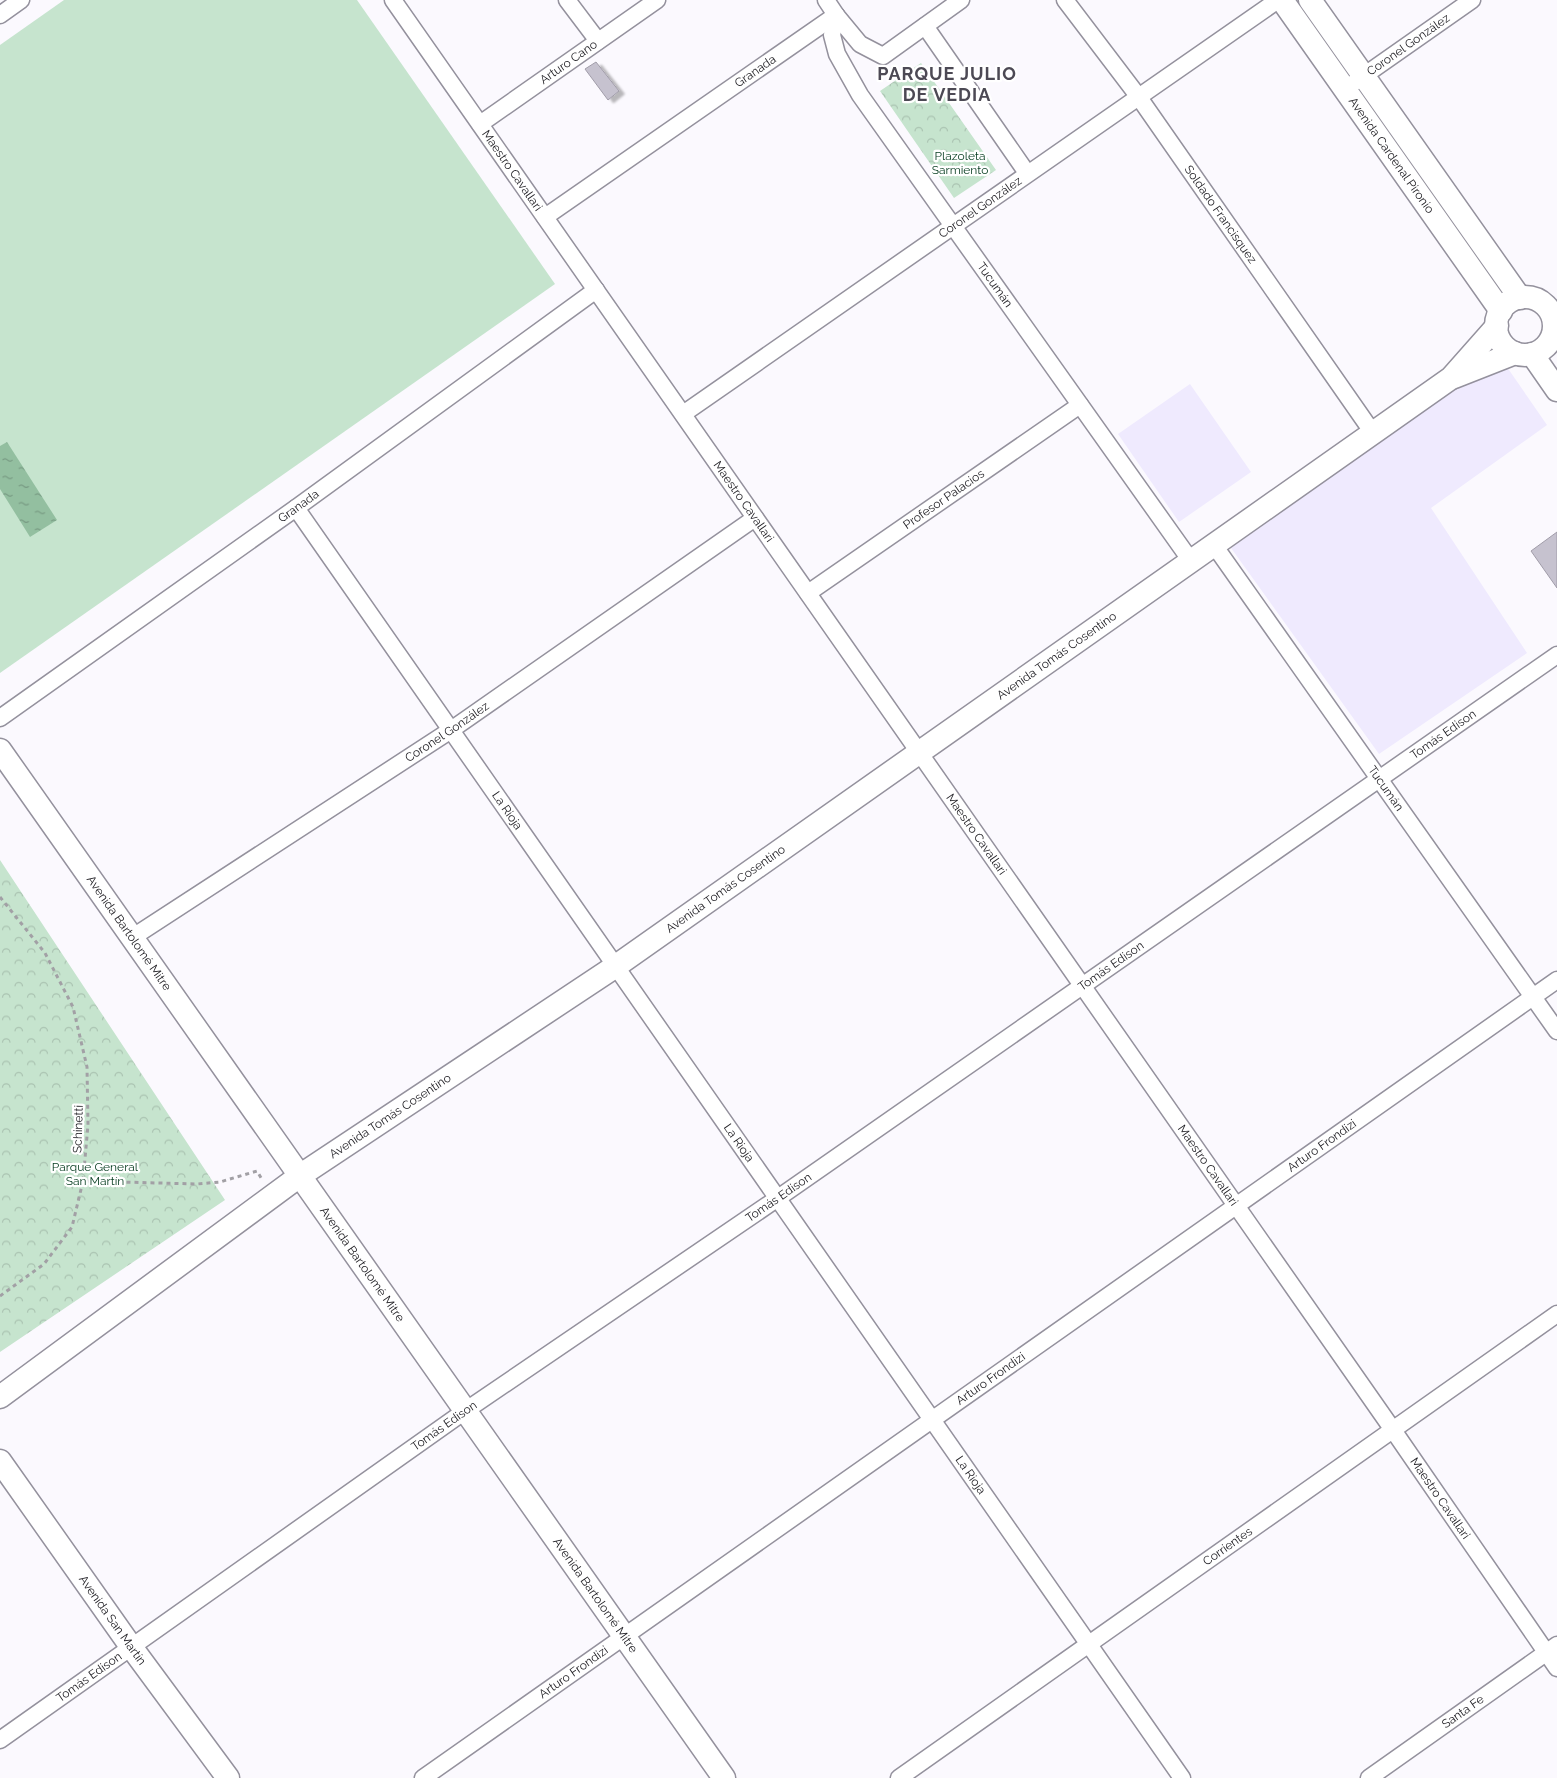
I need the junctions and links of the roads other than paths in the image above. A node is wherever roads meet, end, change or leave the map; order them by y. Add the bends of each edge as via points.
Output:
1 (21, 0) edge
2 (393, 0) edge
3 (567, 0) edge
4 (657, 0) edge
5 (826, 0) edge
6 (961, 0) edge
7 (1065, 0) edge
8 (1278, 0) edge
9 (1282, 0) edge
10 (1310, 0) edge
11 (1472, 0) edge
12 (0, 15) edge
13 (836, 15) junction
14 (925, 26) junction
15 (598, 41) junction
16 (1363, 76) junction
17 (1345, 90) junction
18 (1138, 96) junction
19 (480, 124) junction
20 (1027, 173) junction
21 (545, 218) junction
22 (953, 225) junction
23 (596, 290) junction
24 (1539, 298) edge
25 (1499, 318) junction
26 (1554, 332) edge
27 (1524, 354) junction
28 (1451, 378) junction
29 (1557, 390) edge
30 (1080, 405) junction
31 (682, 414) junction
32 (1373, 433) junction
33 (296, 508) junction
34 (755, 518) junction
35 (1214, 545) junction
36 (1191, 561) junction
37 (808, 593) junction
38 (1557, 655) edge
39 (0, 718) edge
40 (451, 730) junction
41 (0, 750) edge
42 (919, 753) junction
43 (1378, 779) junction
44 (133, 938) junction
45 (616, 966) junction
46 (1557, 980) edge
47 (1082, 986) junction
48 (1533, 997) junction
49 (1557, 1031) edge
50 (301, 1175) junction
51 (778, 1198) junction
52 (1236, 1206) junction
53 (1557, 1314) edge
54 (0, 1397) edge
55 (465, 1412) junction
56 (933, 1419) junction
57 (1393, 1430) junction
58 (0, 1461) edge
59 (626, 1636) junction
60 (1090, 1644) junction
61 (132, 1648) junction
62 (1551, 1649) edge
63 (1557, 1668) edge
64 (0, 1740) edge
65 (228, 1778) edge
66 (424, 1778) edge
67 (724, 1778) edge
68 (899, 1778) edge
69 (1182, 1778) edge
70 (1369, 1778) edge

1 - 12 street
2 - 19 street, Maestro Cavallari
3 - 15 street
4 - 15 street, Arturo Cano
5 - 13 street
6 - 14 street
7 - 18 street, Soldado Francisquez
8 - 18 street, Coronel González
9 - 17 main road, Avenida Cardenal Pironio
10 - 16 main road, Avenida Cardenal Pironio
11 - 16 street, Coronel González
13 - 14 street via 860,44 883,56
13 - 21 street, Granada
13 - 22 street, Tucumán via 832,35 837,54 860,95
14 - 20 street
15 - 19 street, Arturo Cano
16 - 17 street, Coronel González
16 - 24 main road, Avenida Cardenal Pironio
17 - 25 main road, Avenida Cardenal Pironio
18 - 20 street, Coronel González
18 - 32 street, Soldado Francisquez
19 - 21 street, Maestro Cavallari
20 - 22 street, Coronel González
21 - 23 street, Maestro Cavallari
22 - 30 street, Tucumán
22 - 31 street, Coronel González
23 - 31 street, Maestro Cavallari
23 - 33 street, Granada
24 - 25 main road via 1510,302
24 - 26 main road via 1550,311
25 - 27 main road via 1498,336 1503,344
25 - 28 main road, Avenida Tomás Cosentino
26 - 27 main road via 1539,352
27 - 28 main road, Avenida Tomás Cosentino
27 - 29 main road
28 - 32 main road, Avenida Tomás Cosentino
30 - 36 street, Tucumán
30 - 37 street, Profesor Palacios
31 - 34 street, Maestro Cavallari
32 - 35 main road, Avenida Tomás Cosentino
33 - 39 street, Granada
33 - 40 street, La Rioja
34 - 37 street, Maestro Cavallari
34 - 40 street, Coronel González
35 - 36 main road, Avenida Tomás Cosentino
35 - 43 street, Tucumán
36 - 42 main road, Avenida Tomás Cosentino
37 - 42 street, Maestro Cavallari
38 - 43 street, Tomás Edison
40 - 44 street, Coronel González
40 - 45 street, La Rioja
41 - 44 main road, Avenida Bartolomé Mitre
42 - 45 main road, Avenida Tomás Cosentino
42 - 47 street, Maestro Cavallari
43 - 47 street, Tomás Edison
43 - 48 street, Tucumán
44 - 50 main road, Avenida Bartolomé Mitre
45 - 50 main road, Avenida Tomás Cosentino
45 - 51 street, La Rioja
46 - 48 street, Arturo Frondizi
47 - 51 street, Tomás Edison
47 - 52 street, Maestro Cavallari
48 - 49 street, Tucumán
48 - 52 street, Arturo Frondizi
50 - 54 main road, Avenida Tomás Cosentino
50 - 55 main road, Avenida Bartolomé Mitre
51 - 55 street, Tomás Edison
51 - 56 street, La Rioja
52 - 56 street, Arturo Frondizi
52 - 57 street, Maestro Cavallari
53 - 57 street, Corrientes
55 - 59 main road, Avenida Bartolomé Mitre
55 - 61 street, Tomás Edison
56 - 59 street, Arturo Frondizi
56 - 60 street, La Rioja
57 - 60 street, Corrientes
57 - 62 street, Maestro Cavallari
58 - 61 main road, Avenida San Martín
59 - 66 street, Arturo Frondizi
59 - 67 main road, Avenida Bartolomé Mitre
60 - 68 street, Corrientes
60 - 69 street, La Rioja
61 - 64 street, Tomás Edison
61 - 65 main road, Avenida San Martín
62 - 63 street, Maestro Cavallari
62 - 70 street, Santa Fe

